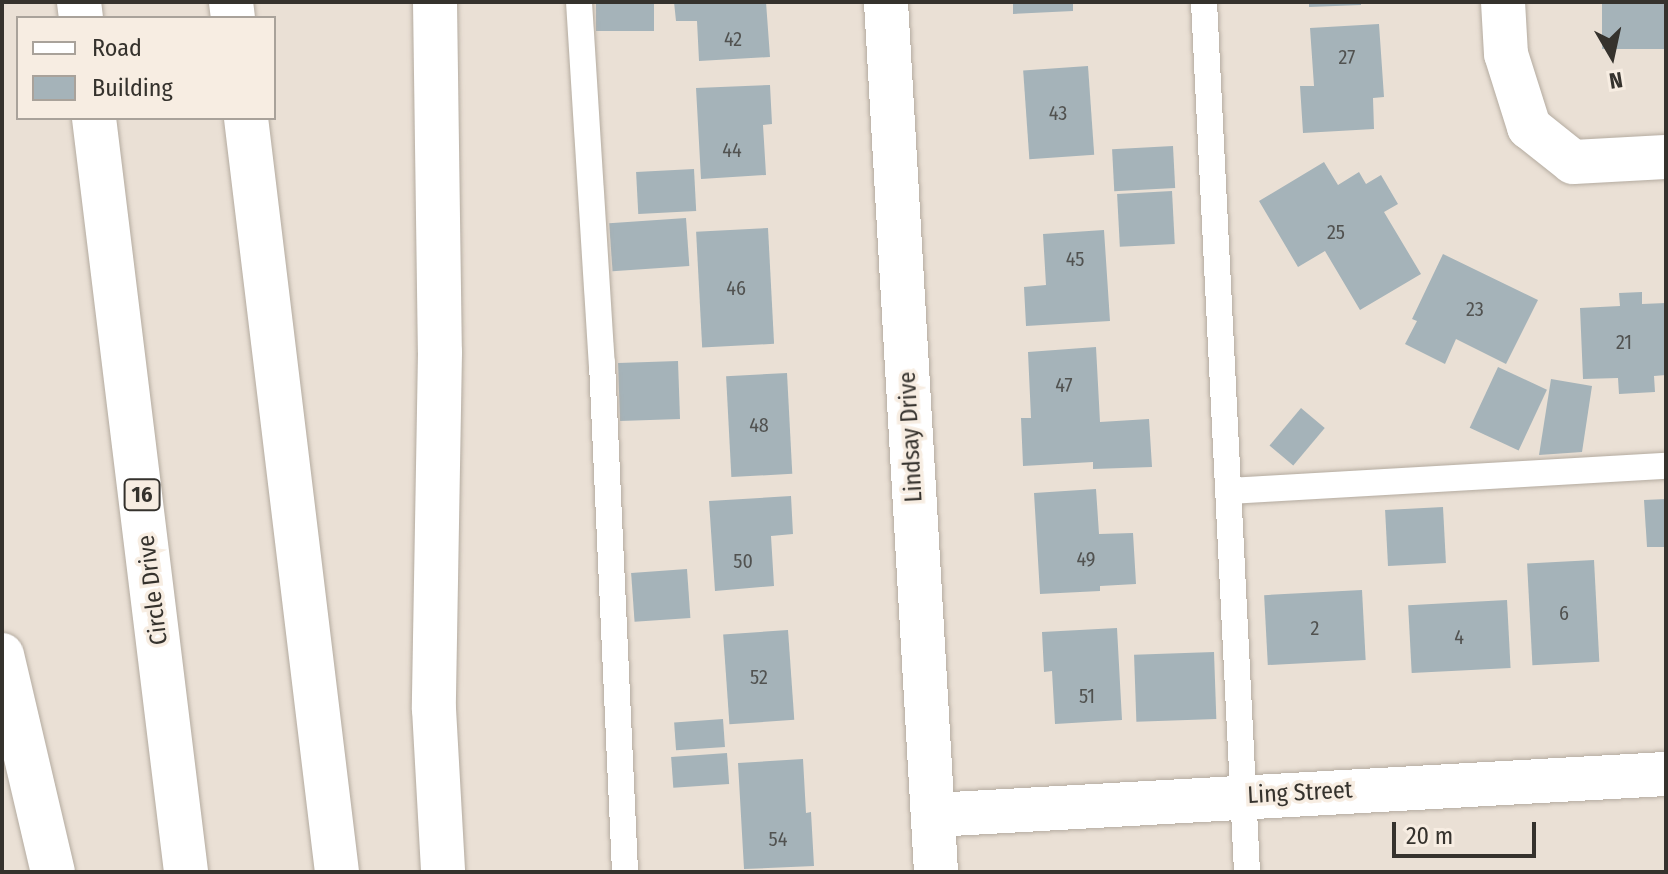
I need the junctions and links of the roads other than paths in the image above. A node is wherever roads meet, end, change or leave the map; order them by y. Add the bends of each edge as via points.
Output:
1 (435, 2) edge
2 (579, 2) edge
3 (886, 2) edge
4 (1204, 2) edge
5 (1503, 2) edge
6 (94, 120) edge
7 (246, 120) edge
8 (1666, 157) edge
9 (1666, 466) edge
10 (1229, 491) junction
11 (2, 655) edge
12 (1666, 774) edge
13 (1242, 795) junction
14 (934, 815) junction
15 (53, 872) edge
16 (186, 872) edge
17 (337, 872) edge
18 (443, 872) edge
19 (625, 872) edge
20 (936, 872) edge
21 (1247, 872) edge

1 - 18 main road via 440,352 434,709
2 - 19 lane
3 - 14 main road, Lindsay Drive
4 - 10 lane
5 - 8 main road via 1506,54 1529,127 1573,162
6 - 16 main road, Circle Drive / 16
7 - 17 main road
9 - 10 lane
10 - 13 lane
11 - 15 main road
12 - 13 main road, Ling Street
13 - 14 main road, Ling Street
13 - 21 lane
14 - 20 main road, Lindsay Drive

